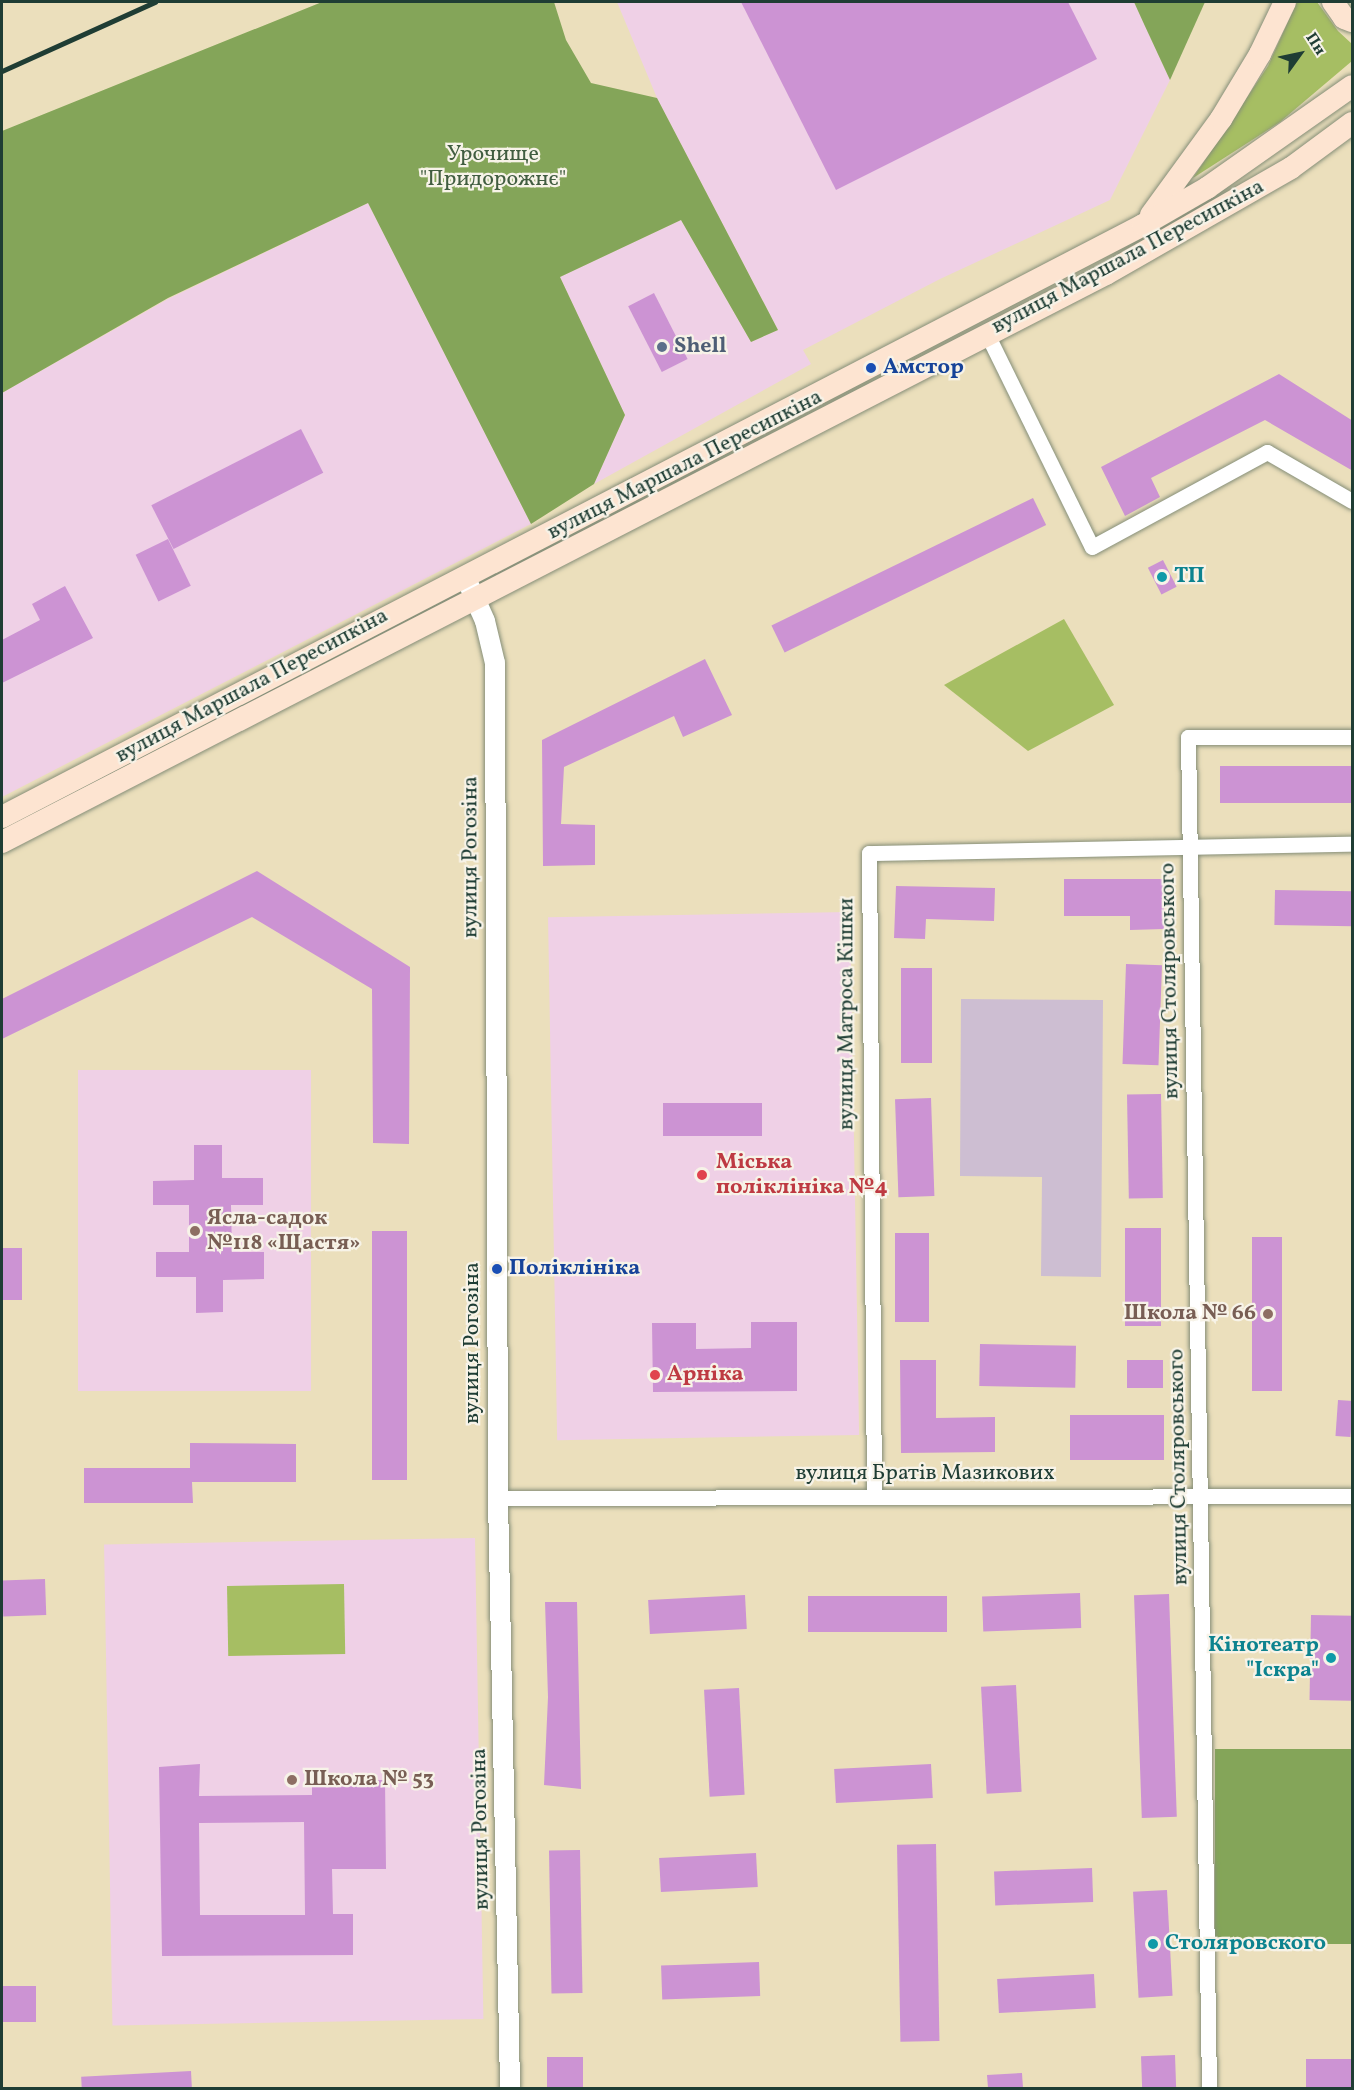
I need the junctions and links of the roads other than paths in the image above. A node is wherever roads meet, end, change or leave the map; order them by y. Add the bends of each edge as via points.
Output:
1 (1285, 2) edge
2 (1353, 86) edge
3 (1353, 123) edge
4 (1143, 225) junction
5 (987, 334) junction
6 (1353, 501) edge
7 (464, 575) junction
8 (476, 599) junction
9 (1353, 737) edge
10 (2, 817) edge
11 (2, 842) edge
12 (1190, 844) junction
13 (1353, 844) edge
14 (1203, 1496) junction
15 (1353, 1496) edge
16 (874, 1497) junction
17 (498, 1498) junction
18 (510, 2088) edge
19 (1209, 2088) edge

1 - 4 main road via 1260,54 1221,119
2 - 4 main road, вулиця Маршала Пересипкіна via 1207,188
3 - 5 main road, вулиця Маршала Пересипкіна via 1220,212
4 - 7 main road, вулиця Маршала Пересипкіна via 624,496
5 - 6 street via 1092,547 1267,452
5 - 8 main road, вулиця Маршала Пересипкіна
7 - 8 street, вулиця Рогозіна
7 - 10 main road, вулиця Маршала Пересипкіна
8 - 11 main road, вулиця Маршала Пересипкіна
8 - 17 street, вулиця Рогозіна via 490,635 495,663
9 - 12 street, вулиця Столяровського via 1188,737
12 - 13 street
12 - 14 street, вулиця Столяровського
12 - 16 street, вулиця Матроса Кішки via 869,853
14 - 15 street, вулиця Братів Мазикових
14 - 16 street, вулиця Братів Мазикових
14 - 19 street, вулиця Столяровського
16 - 17 street, вулиця Братів Мазикових
17 - 18 street, вулиця Рогозіна

